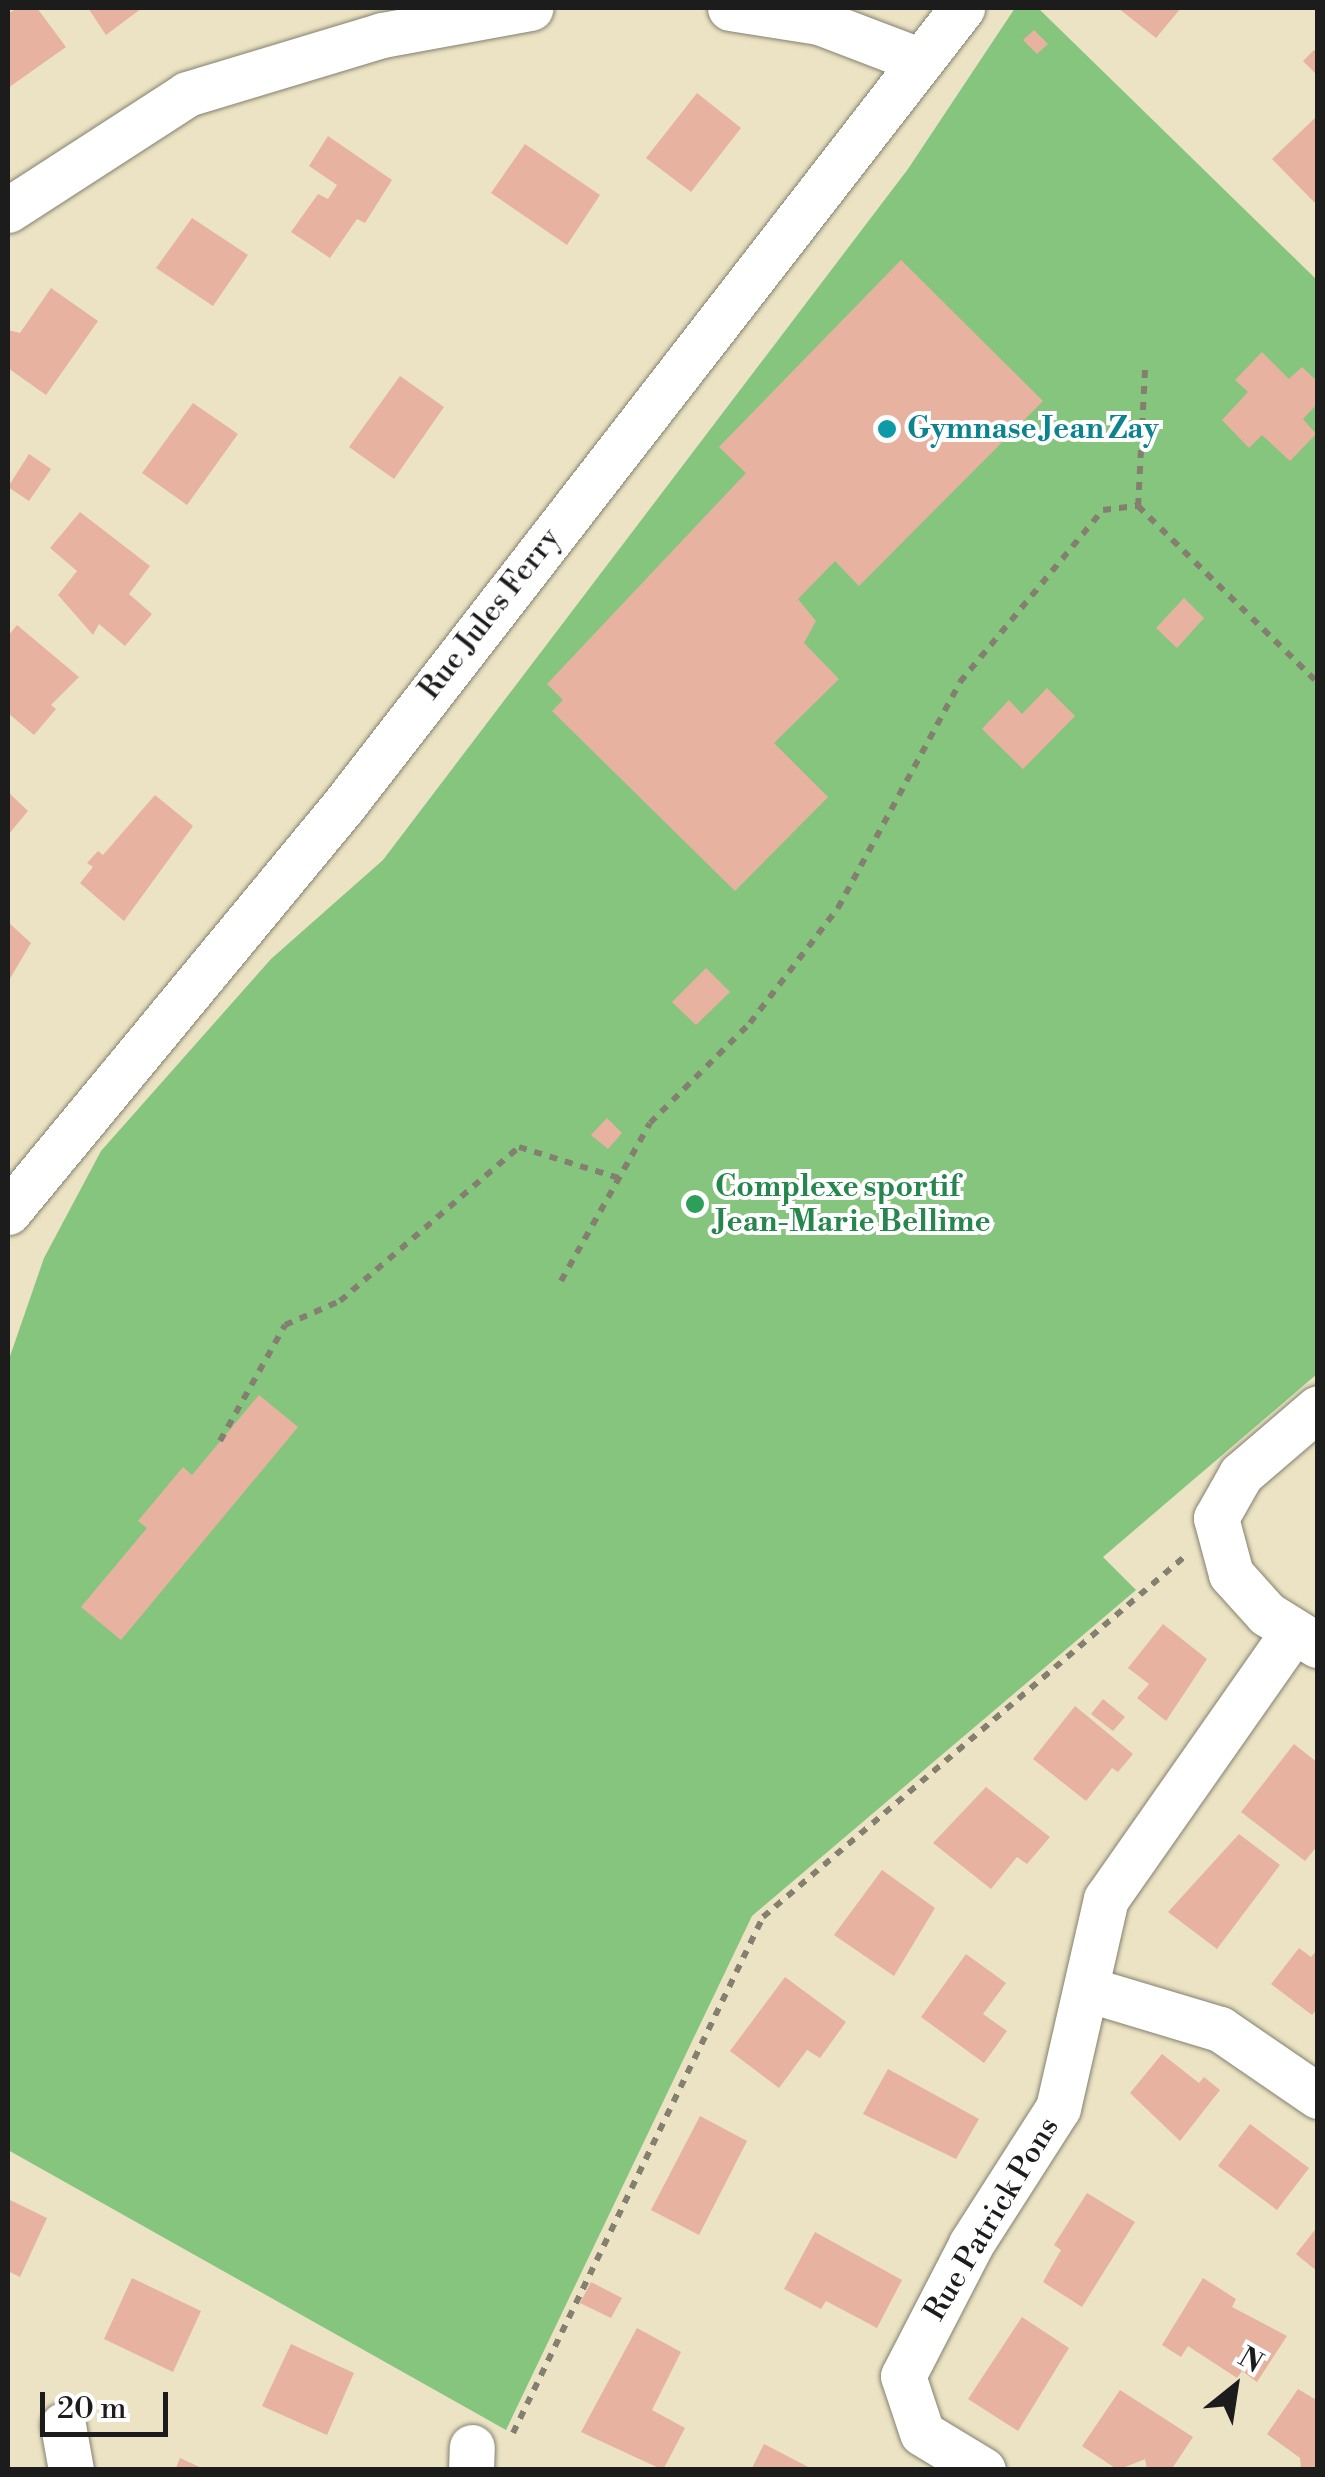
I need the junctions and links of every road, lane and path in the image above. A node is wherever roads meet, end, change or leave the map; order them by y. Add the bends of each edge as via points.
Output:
1 (531, 8) edge
2 (730, 8) edge
3 (962, 8) edge
4 (920, 61) junction
5 (8, 210) edge
6 (1145, 370) dead end
7 (1138, 506) junction
8 (1318, 683) edge
9 (619, 1178) junction
10 (8, 1212) edge
11 (561, 1281) dead end
12 (1318, 1408) edge
13 (220, 1441) dead end
14 (1217, 1523) junction
15 (1306, 1638) edge
16 (1090, 1990) junction
17 (1318, 2096) edge
18 (63, 2425) dead end
19 (472, 2458) edge
20 (71, 2470) edge
21 (983, 2470) edge

1 - 5 street via 382,35 187,94
2 - 4 street via 836,27
3 - 4 street, Rue Jules Ferry
4 - 10 street, Rue Jules Ferry via 344,805
6 - 7 path
7 - 8 path
7 - 9 path via 1103,510 960,682 838,908 750,1023 650,1122
9 - 11 path
9 - 13 path via 519,1148 340,1301 285,1325
12 - 14 street via 1241,1474
14 - 15 street via 1231,1574 1267,1614
14 - 19 path via 763,1917 510,2440
15 - 16 street, Rue Patrick Pons via 1106,1900
16 - 17 street via 1220,2029
16 - 21 street, Rue Patrick Pons via 1058,2108 971,2244 903,2376 922,2433
18 - 20 street

